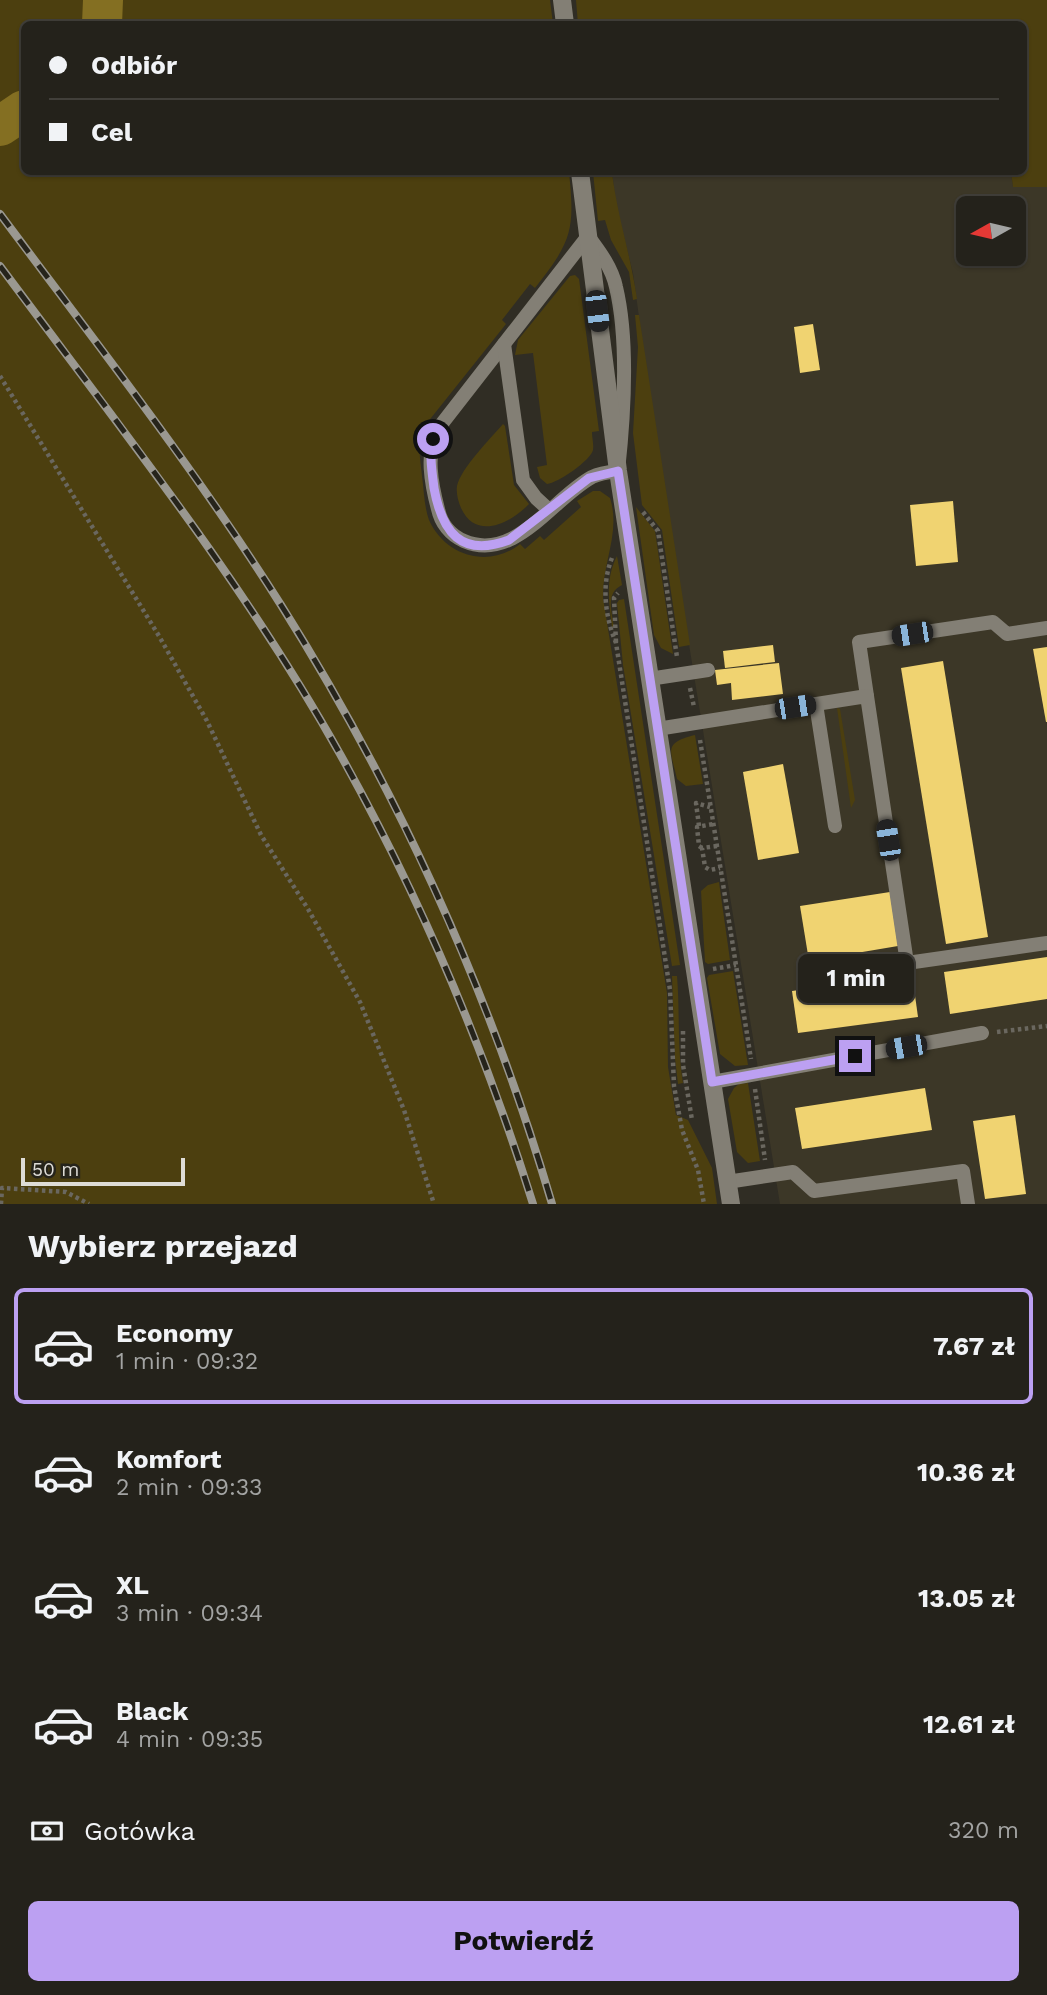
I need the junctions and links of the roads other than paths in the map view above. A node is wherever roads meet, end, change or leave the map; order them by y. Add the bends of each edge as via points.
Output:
1 (562, 0) edge
2 (565, 21) edge
3 (580, 175) edge
4 (588, 236) junction
5 (504, 344) junction
6 (618, 471) junction
7 (550, 510) junction
8 (1047, 628) edge
9 (708, 670) dead end
10 (649, 679) junction
11 (867, 696) junction
12 (816, 704) junction
13 (656, 729) junction
14 (835, 826) dead end
15 (1047, 943) edge
16 (907, 963) junction
17 (806, 977) dead end
18 (982, 1033) road end
19 (712, 1082) junction
20 (727, 1182) junction
21 (731, 1204) edge
22 (968, 1204) edge

1 - 2 main road
3 - 4 main road
4 - 5 lane
4 - 6 main road
5 - 7 lane via 523,480
5 - 7 lane via 433,439 430,458 438,510 459,539 478,545 509,540
6 - 7 lane via 589,478
6 - 10 main road
8 - 11 lane via 1007,634 993,622 859,642
9 - 10 lane
10 - 13 main road
11 - 12 lane
11 - 16 lane
12 - 13 lane
12 - 14 lane
13 - 19 main road
15 - 16 lane
16 - 17 lane
18 - 19 lane
19 - 20 main road
20 - 21 main road
20 - 22 lane via 793,1172 814,1191 963,1171

